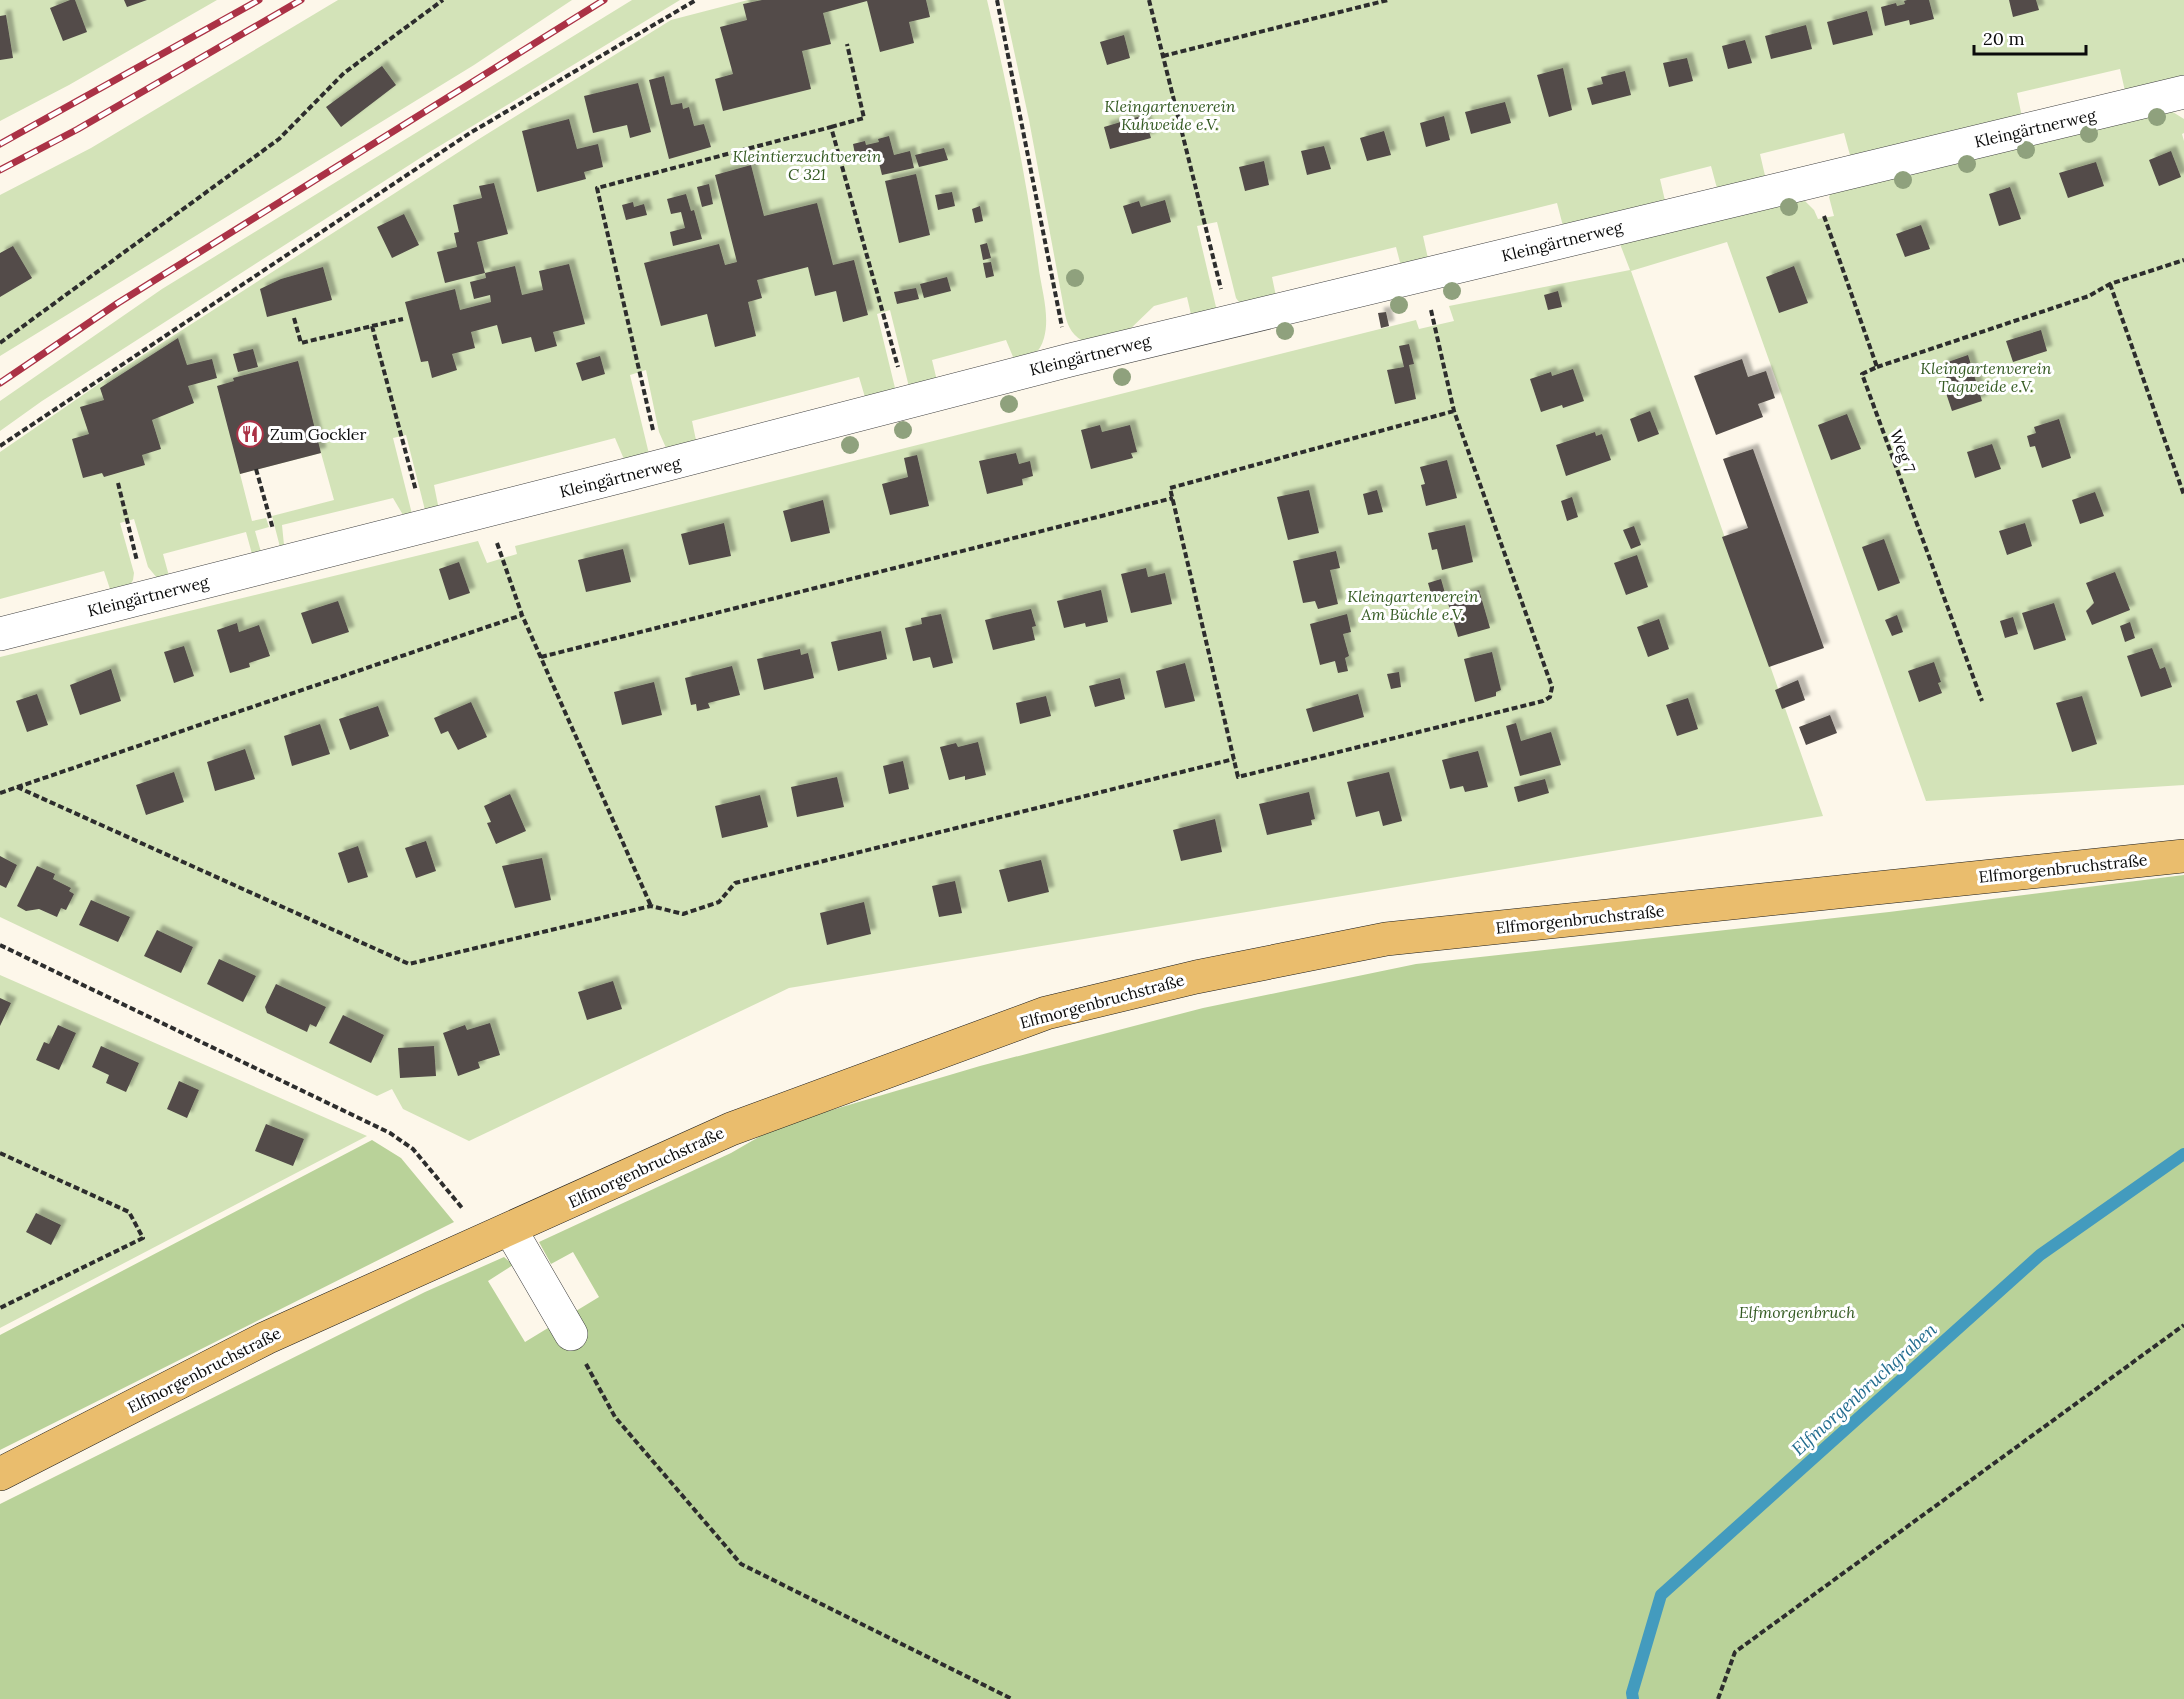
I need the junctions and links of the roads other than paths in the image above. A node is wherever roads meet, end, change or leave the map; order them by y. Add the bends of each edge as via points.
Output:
1 (2184, 92) edge
2 (0, 634) edge
3 (2184, 856) edge
4 (498, 1234) junction
5 (571, 1334) road end
6 (0, 1474) edge

1 - 2 lane, Kleingärtnerweg via 1070,360
3 - 4 main road, Elfmorgenbruchstraße via 1386,939 1196,977 1046,1013 821,1094 730,1129
4 - 5 lane via 525,1258
4 - 6 main road, Elfmorgenbruchstraße via 266,1338

